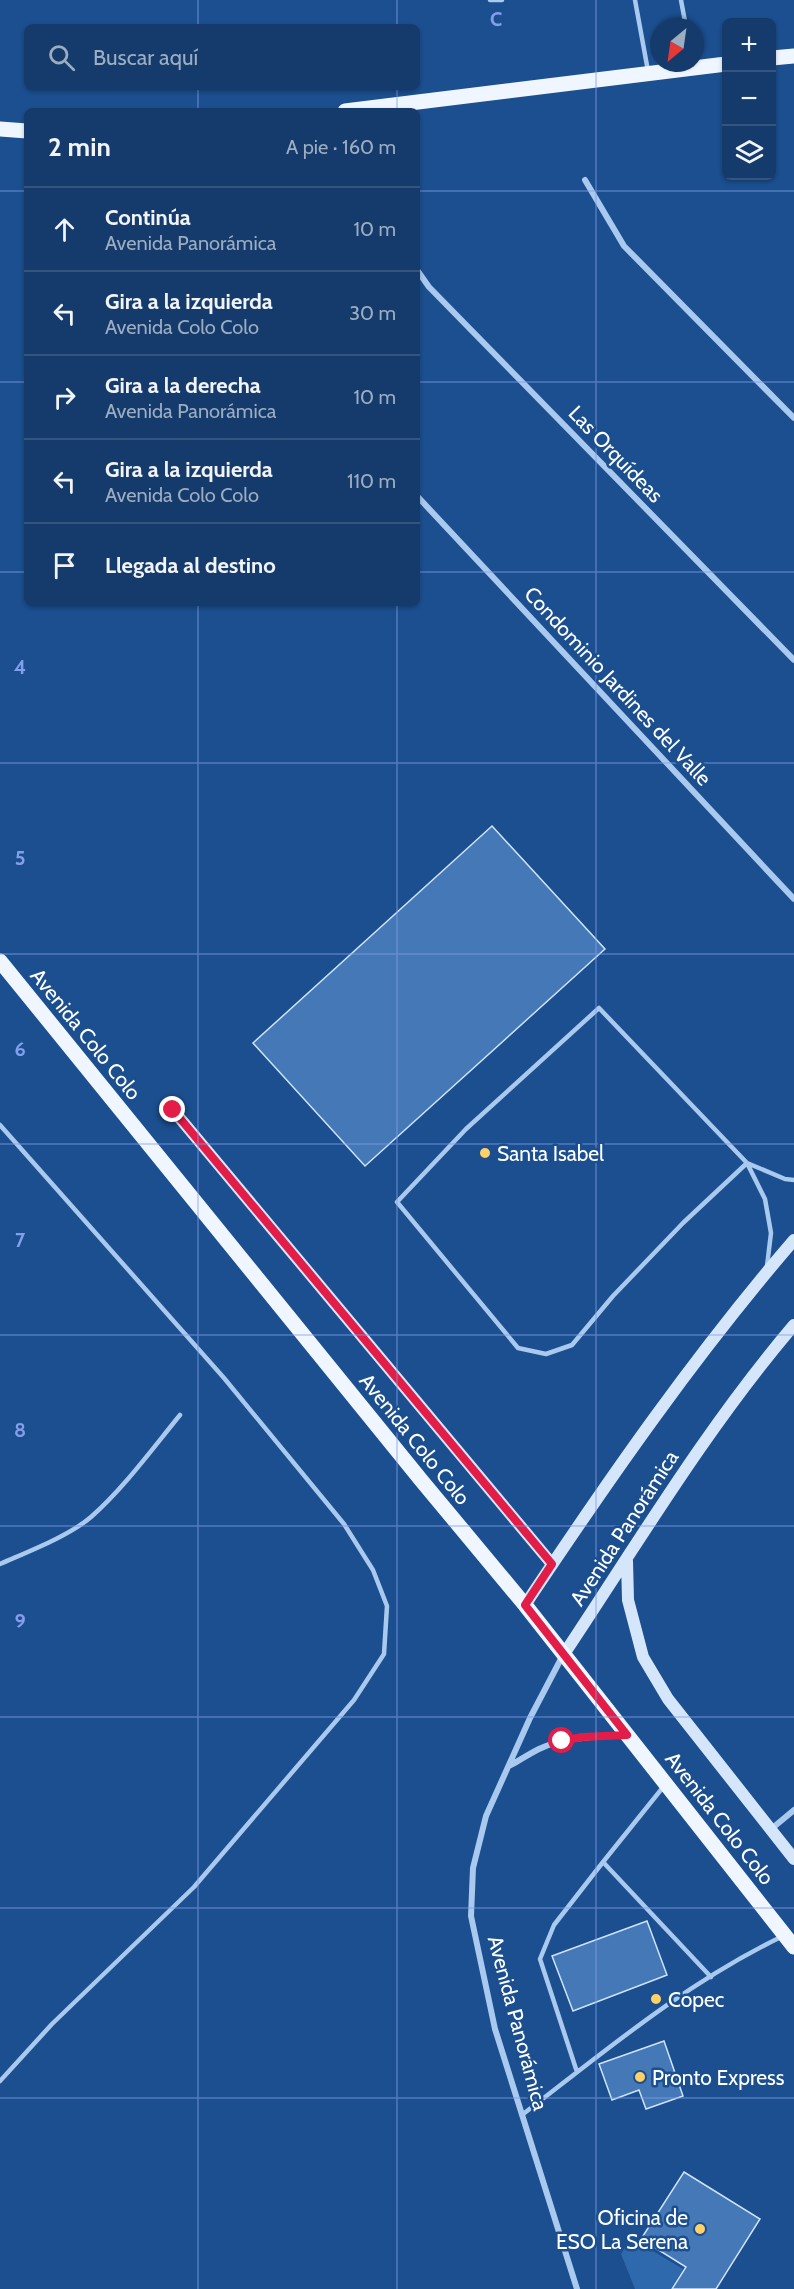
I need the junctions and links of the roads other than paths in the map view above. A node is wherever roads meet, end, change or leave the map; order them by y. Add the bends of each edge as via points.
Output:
1 (490, 0) edge
2 (502, 0) edge
3 (635, 0) edge
4 (681, 0) edge
5 (684, 18) edge
6 (794, 56) edge
7 (776, 58) edge
8 (722, 64) edge
9 (704, 65) edge
10 (658, 72) edge
11 (648, 74) junction
12 (370, 108) edge
13 (0, 129) edge
14 (24, 131) edge
15 (585, 180) dead end
16 (420, 274) edge
17 (794, 418) edge
18 (420, 499) edge
19 (794, 660) edge
20 (794, 899) edge
21 (0, 961) edge
22 (173, 1110) dead end
23 (0, 1125) edge
24 (747, 1163) junction
25 (794, 1180) edge
26 (794, 1240) edge
27 (767, 1271) junction
28 (794, 1325) edge
29 (180, 1415) dead end
30 (627, 1560) junction
31 (0, 1564) edge
32 (552, 1564) junction
33 (525, 1605) junction
34 (564, 1654) junction
35 (627, 1735) junction
36 (510, 1766) junction
37 (665, 1784) junction
38 (794, 1810) edge
39 (770, 1830) junction
40 (794, 1859) edge
41 (603, 1862) junction
42 (789, 1941) edge
43 (711, 1977) junction
44 (577, 2072) junction
45 (0, 2081) edge
46 (522, 2115) junction
47 (577, 2289) edge

1 - 2 lane
3 - 11 lane
4 - 5 lane
6 - 7 main road
8 - 9 main road
10 - 11 main road
11 - 12 main road
13 - 14 main road
15 - 17 street via 624,246
16 - 19 street, Las Orquídeas
18 - 20 street, Condominio Jardines del Valle
21 - 33 main road, Avenida Colo Colo
22 - 32 street, Avenida Colo Colo
23 - 45 lane via 224,1378 344,1524 373,1570 387,1606 384,1654 354,1700 194,1887 52,2024
24 - 24 lane via 683,1223 572,1345 546,1354 518,1348 397,1202 466,1129 599,1008
24 - 25 lane
24 - 27 lane via 765,1199 771,1233
26 - 27 street, Avenida Panorámica
27 - 32 street, Avenida Panorámica via 639,1436
28 - 30 street, Avenida Panorámica via 716,1426
29 - 31 lane via 90,1518
30 - 34 street, Avenida Panorámica
30 - 39 street, Avenida Colo Colo via 628,1600 643,1657 668,1700
32 - 33 street, Avenida Panorámica
33 - 34 main road, Avenida Colo Colo
34 - 35 main road, Avenida Colo Colo
34 - 36 street, Avenida Panorámica
35 - 36 street via 562,1741
35 - 37 main road, Avenida Colo Colo
36 - 46 street, Avenida Panorámica via 486,1816 473,1868 471,1917 495,2029
37 - 41 lane
37 - 42 main road, Avenida Colo Colo
38 - 39 street
39 - 40 street, Avenida Colo Colo
41 - 43 lane
41 - 44 lane via 554,1925 540,1959
42 - 43 lane via 756,1949
43 - 44 lane via 653,2013
44 - 46 lane
46 - 47 street, Avenida Panorámica

